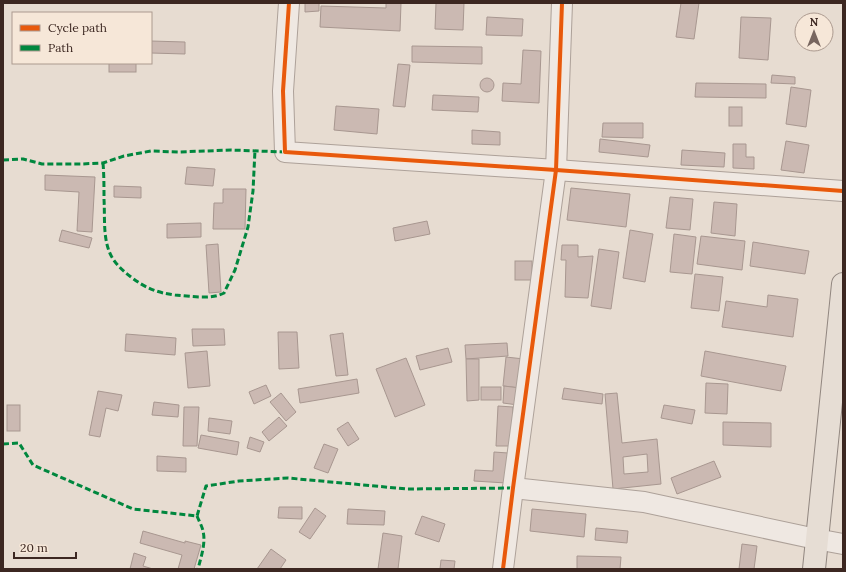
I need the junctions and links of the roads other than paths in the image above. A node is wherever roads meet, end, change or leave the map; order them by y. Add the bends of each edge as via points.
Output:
1 (289, 3) edge
2 (562, 3) edge
3 (556, 170) junction
4 (843, 192) edge
5 (843, 284) edge
6 (513, 488) junction
7 (816, 539) junction
8 (843, 544) edge
9 (503, 569) edge
10 (814, 569) edge

1 - 3 street via 283,91 285,152
2 - 3 street
3 - 4 street
3 - 6 street
5 - 7 main road
6 - 7 street via 644,502
6 - 9 street
7 - 8 street
7 - 10 main road

